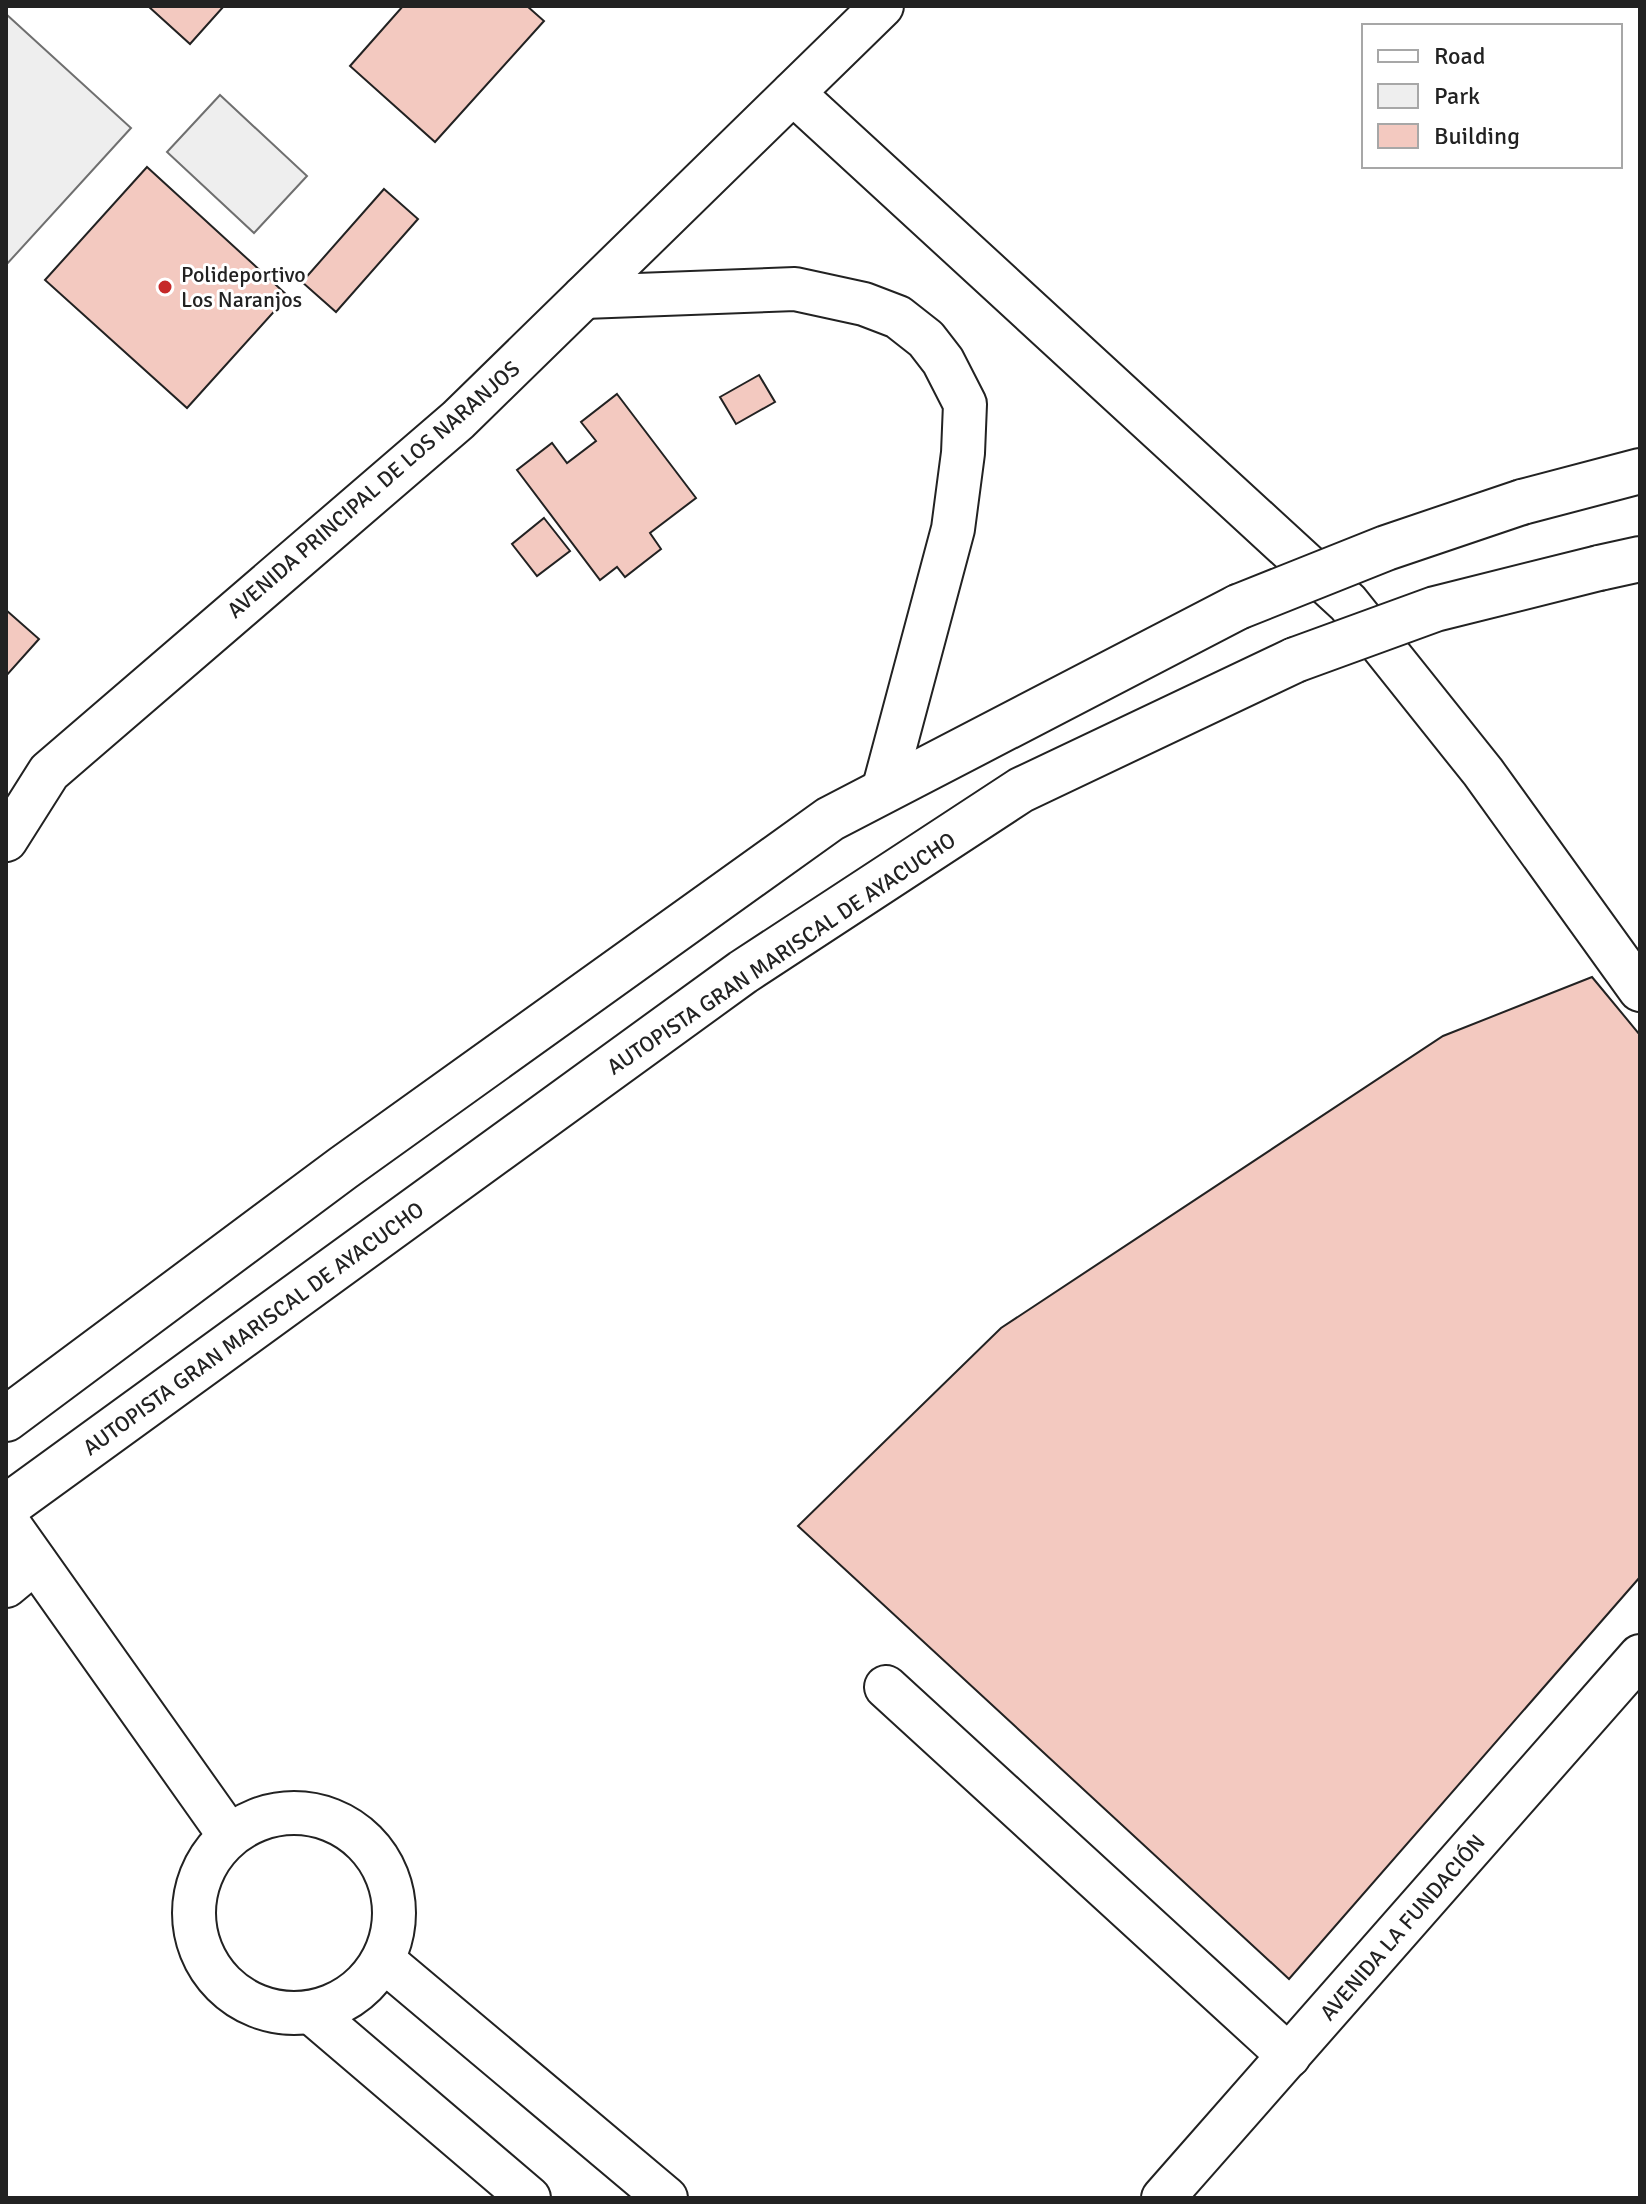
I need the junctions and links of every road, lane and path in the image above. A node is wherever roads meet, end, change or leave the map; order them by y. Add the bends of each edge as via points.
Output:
1 (882, 6) edge
2 (793, 93) junction
3 (584, 297) junction
4 (1640, 471) edge
5 (1620, 564) edge
6 (883, 791) junction
7 (6, 840) edge
8 (1640, 990) edge
9 (6, 1419) edge
10 (6, 1507) edge
11 (6, 1520) edge
12 (20, 1574) edge
13 (1640, 1656) edge
14 (886, 1687) dead end
15 (229, 1835) junction
16 (383, 1960) junction
17 (311, 2012) junction
18 (1289, 2056) junction
19 (529, 2198) edge
20 (666, 2198) edge
21 (1163, 2198) edge

1 - 2 street, AVENIDA PRINCIPAL DE LOS NARANJOS
2 - 3 street, AVENIDA PRINCIPAL DE LOS NARANJOS
2 - 8 street via 1348,603 1483,772
3 - 6 street via 795,289 898,317 943,361 965,404 953,529
3 - 7 street, AVENIDA PRINCIPAL DE LOS NARANJOS via 458,420 49,772
4 - 6 highway, bridge via 1522,502 1386,548 1238,607
5 - 10 highway, AUTOPISTA GRAN MARISCAL DE AYACUCHO, bridge via 1435,609 1295,660 1021,790 743,972
6 - 9 highway via 830,819 343,1168
11 - 12 street
12 - 15 street
13 - 18 street, AVENIDA LA FUNDACIÓN
14 - 18 street
15 - 16 street via 260,1817 294,1811 328,1816 358,1833 381,1860 393,1892 394,1927
15 - 17 street via 208,1860 196,1890 193,1923 202,1955 220,1982 247,2002 278,2012
16 - 17 street via 342,2005
16 - 20 street
17 - 19 street
18 - 21 street, AVENIDA LA FUNDACIÓN

